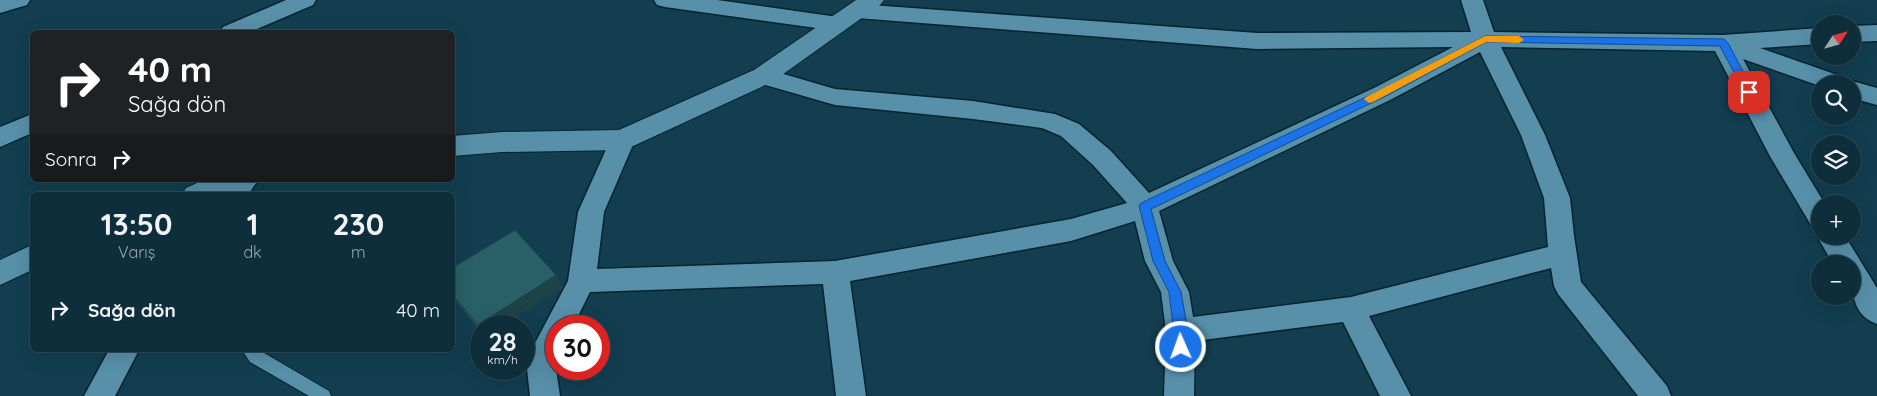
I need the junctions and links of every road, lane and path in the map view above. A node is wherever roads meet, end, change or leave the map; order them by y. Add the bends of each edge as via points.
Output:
1 (19, 0) edge
2 (305, 0) edge
3 (665, 0) edge
4 (1472, 0) edge
5 (0, 6) edge
6 (856, 12) edge
7 (236, 30) edge
8 (1877, 33) edge
9 (1861, 34) edge
10 (1811, 37) edge
11 (1485, 39) junction
12 (1724, 43) junction
13 (1813, 75) edge
14 (763, 76) junction
15 (1861, 92) edge
16 (1877, 97) edge
17 (30, 124) edge
18 (0, 138) edge
19 (622, 140) junction
20 (455, 146) edge
21 (226, 182) edge
22 (243, 182) edge
23 (203, 192) edge
24 (235, 192) edge
25 (1811, 203) edge
26 (1145, 206) junction
27 (1563, 254) junction
28 (30, 258) edge
29 (835, 272) junction
30 (0, 273) edge
31 (582, 281) junction
32 (1861, 286) edge
33 (1351, 309) junction
34 (1877, 312) edge
35 (565, 315) edge
36 (1181, 331) junction
37 (123, 352) edge
38 (251, 352) edge
39 (545, 352) edge
40 (99, 396) edge
41 (323, 396) edge
42 (545, 396) edge
43 (851, 396) edge
44 (1180, 396) edge
45 (1396, 396) edge
46 (1656, 396) edge

1 - 5 street
2 - 7 street
3 - 6 street
4 - 11 street
6 - 11 street via 1257,41
6 - 14 main road
8 - 9 street
10 - 12 street
11 - 12 street
11 - 26 street via 1384,93
11 - 27 street via 1533,135 1557,198
12 - 13 street
12 - 25 street
14 - 19 main road
14 - 26 street via 835,97 1046,120 1070,130 1102,158
15 - 16 street
17 - 18 street
19 - 20 main road
19 - 31 street via 591,212
21 - 23 main road
22 - 24 street
26 - 29 street via 1071,230
26 - 36 street via 1159,261 1175,292
27 - 33 street
27 - 46 street via 1568,286
28 - 30 main road
29 - 31 street
29 - 43 street
31 - 35 street
32 - 34 street
33 - 36 street
33 - 45 street
36 - 44 street
37 - 40 street
38 - 41 lane
39 - 42 street via 541,360

